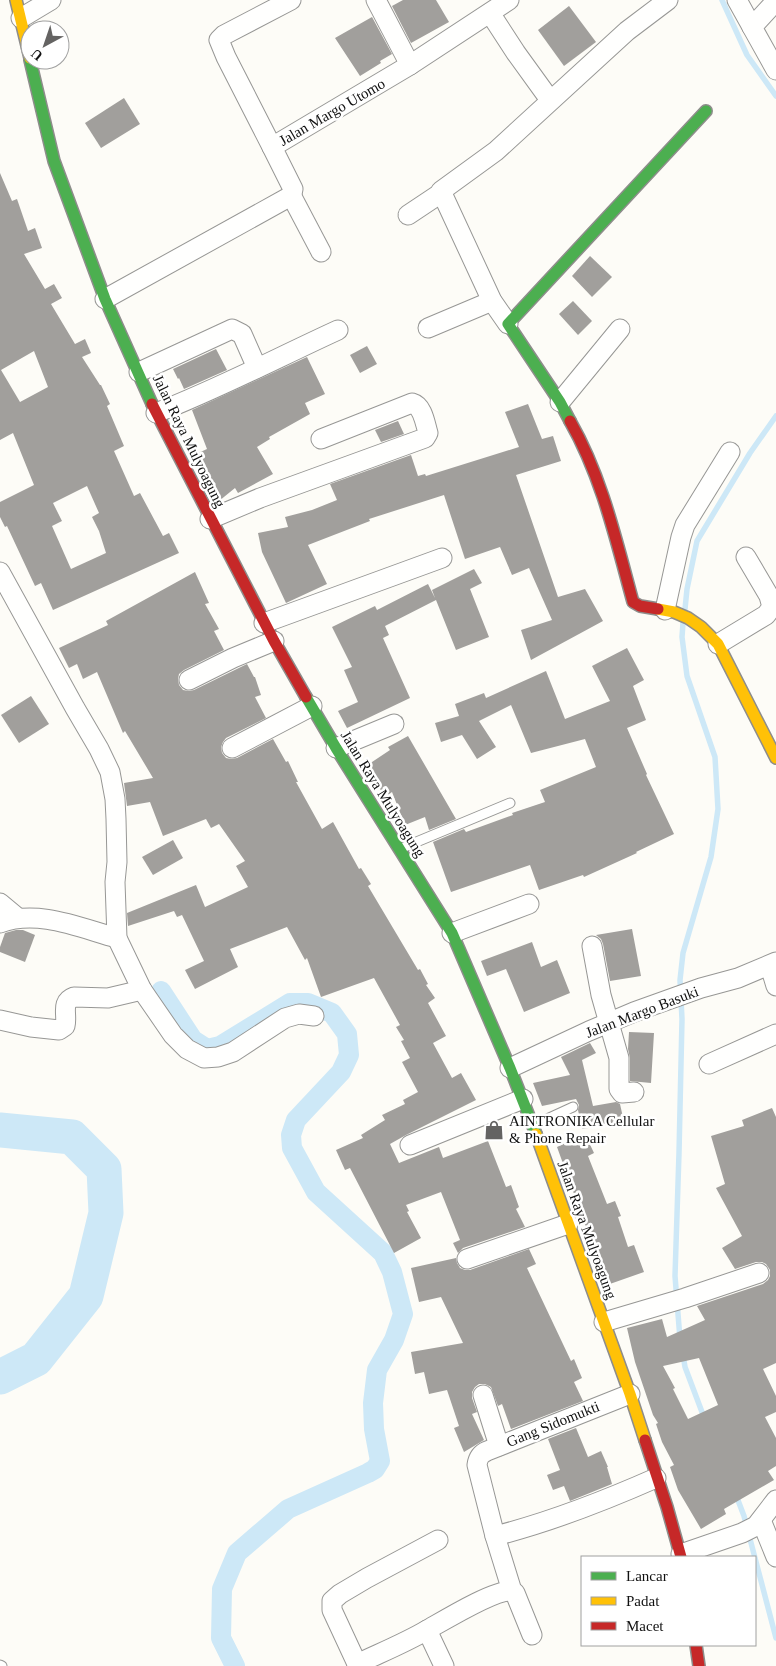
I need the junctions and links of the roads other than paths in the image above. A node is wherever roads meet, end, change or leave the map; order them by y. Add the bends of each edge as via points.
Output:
1 (16, 0) edge
2 (51, 0) edge
3 (291, 0) edge
4 (376, 0) edge
5 (509, 0) edge
6 (668, 0) edge
7 (737, 0) edge
8 (776, 1) edge
9 (490, 13) junction
10 (21, 18) joint
11 (752, 26) junction
12 (410, 66) junction
13 (33, 70) edge
14 (776, 70) edge
15 (550, 100) junction
16 (706, 111) dead end
17 (272, 147) junction
18 (441, 193) junction
19 (291, 196) junction
20 (408, 215) dead end
21 (321, 252) dead end
22 (105, 299) junction
23 (492, 301) junction
24 (508, 324) junction
25 (428, 328) dead end
26 (620, 329) dead end
27 (338, 330) dead end
28 (257, 368) junction
29 (139, 372) junction
30 (560, 402) junction
31 (156, 413) junction
32 (321, 439) dead end
33 (730, 452) dead end
34 (210, 519) junction
35 (746, 557) dead end
36 (442, 558) dead end
37 (0, 572) edge
38 (667, 610) junction
39 (264, 623) junction
40 (274, 641) junction
41 (718, 644) junction
42 (189, 680) dead end
43 (312, 706) junction
44 (394, 724) dead end
45 (232, 748) dead end
46 (336, 748) junction
47 (776, 758) edge
48 (510, 803) dead end
49 (399, 849) junction
50 (0, 903) edge
51 (529, 904) dead end
52 (9, 921) edge
53 (452, 933) junction
54 (117, 938) junction
55 (592, 946) dead end
56 (773, 964) edge
57 (776, 986) edge
58 (142, 990) junction
59 (314, 1016) dead end
60 (0, 1020) edge
61 (608, 1023) junction
62 (776, 1034) edge
63 (709, 1064) dead end
64 (510, 1068) junction
65 (634, 1092) dead end
66 (523, 1099) junction
67 (572, 1107) dead end
68 (533, 1126) junction
69 (410, 1145) dead end
70 (568, 1224) junction
71 (467, 1259) dead end
72 (759, 1272) dead end
73 (604, 1322) junction
74 (630, 1394) junction
75 (483, 1395) dead end
76 (500, 1446) junction
77 (656, 1478) junction
78 (776, 1500) edge
79 (753, 1526) junction
80 (495, 1536) junction
81 (438, 1540) dead end
82 (681, 1556) edge
83 (776, 1557) edge
84 (512, 1591) junction
85 (427, 1630) junction
86 (532, 1634) dead end
87 (696, 1646) edge
88 (357, 1665) edge
89 (444, 1666) edge
90 (699, 1666) edge

1 - 10 main road, Jalan Raya Mulyoagung
2 - 10 street
3 - 17 street via 219,40
4 - 12 street
5 - 9 street, Jalan Margo Utomo
6 - 15 street via 627,30
7 - 11 street
8 - 11 street
9 - 12 street, Jalan Margo Utomo
9 - 15 street
11 - 14 street
12 - 17 street, Jalan Margo Utomo
13 - 22 main road, Jalan Raya Mulyoagung via 54,161
15 - 18 street via 496,151
16 - 24 main road
17 - 19 street, Jalan Margo Utomo via 293,189
18 - 20 street
18 - 23 street
19 - 21 street, Jalan Margo Utomo
19 - 22 street
22 - 29 main road, Jalan Raya Mulyoagung
23 - 24 street
23 - 25 street
24 - 30 main road
26 - 30 street
27 - 28 street
28 - 29 street via 242,334 232,329
28 - 31 street
29 - 31 main road, Jalan Raya Mulyoagung
30 - 38 main road via 580,438 603,495 633,602 637,606
31 - 34 main road, Jalan Raya Mulyoagung
32 - 34 street via 412,404 420,408 428,433 425,438
33 - 38 street via 680,537
34 - 39 main road, Jalan Raya Mulyoagung
35 - 41 street via 772,607 766,615
36 - 39 street
37 - 54 street via 110,772 117,833
38 - 41 main road via 693,620
39 - 40 main road, Jalan Raya Mulyoagung
40 - 42 street
40 - 43 main road, Jalan Raya Mulyoagung
41 - 47 main road
43 - 45 street
43 - 46 main road, Jalan Raya Mulyoagung
44 - 46 street
46 - 49 main road, Jalan Raya Mulyoagung
48 - 49 lane
49 - 53 main road, Jalan Raya Mulyoagung
50 - 52 street
51 - 53 street
52 - 54 street via 31,917
53 - 64 main road, Jalan Raya Mulyoagung
54 - 58 street
55 - 61 street
56 - 57 street
56 - 61 street, Jalan Margo Basuki
58 - 59 street via 172,1035 187,1049 204,1058 218,1058 233,1052 285,1018 299,1014
58 - 60 street via 108,998 70,998 66,1005 65,1026 59,1030
61 - 64 street, Jalan Margo Basuki
61 - 65 street via 619,1058 619,1089 622,1093
62 - 63 street
64 - 66 main road, Jalan Raya Mulyoagung
66 - 68 main road, Jalan Raya Mulyoagung
66 - 69 street
67 - 68 lane
68 - 70 main road, Jalan Raya Mulyoagung
70 - 71 street
70 - 73 main road, Jalan Raya Mulyoagung
72 - 73 street
73 - 74 main road, Jalan Raya Mulyoagung
74 - 76 street, Gang Sidomukti
74 - 77 main road, Jalan Raya Mulyoagung
75 - 76 street
76 - 80 street, Gang Sidomukti via 482,1453 477,1465
77 - 80 street via 556,1518
77 - 82 main road, Jalan Raya Mulyoagung
78 - 79 street
79 - 82 street
79 - 83 street
80 - 84 street
81 - 88 street via 332,1600 332,1610
84 - 85 street via 487,1598
84 - 86 street
85 - 88 street
85 - 89 street
87 - 90 main road

